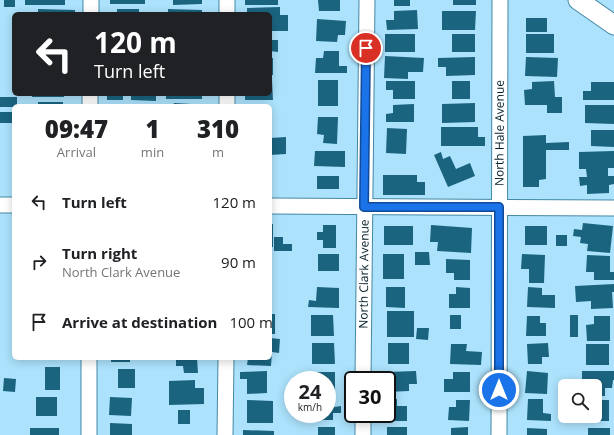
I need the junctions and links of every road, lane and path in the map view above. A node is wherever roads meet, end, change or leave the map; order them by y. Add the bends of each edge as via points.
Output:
1 (91, 0) edge
2 (227, 0) edge
3 (367, 0) edge
4 (500, 0) edge
5 (578, 0) edge
6 (91, 12) edge
7 (227, 12) edge
8 (614, 25) edge
9 (0, 205) edge
10 (12, 205) edge
11 (272, 206) edge
12 (364, 207) junction
13 (499, 207) junction
14 (614, 208) edge
15 (89, 360) edge
16 (226, 360) edge
17 (363, 371) edge
18 (363, 423) edge
19 (89, 435) edge
20 (225, 435) edge
21 (363, 435) edge
22 (499, 435) edge

1 - 6 street
2 - 7 street
3 - 12 street, North Clark Avenue
4 - 13 street, North Hale Avenue
5 - 8 main road
9 - 10 street
11 - 12 street
12 - 13 street
12 - 17 street, North Clark Avenue
13 - 14 street
13 - 22 street, North Hale Avenue
15 - 19 street
16 - 20 street
18 - 21 street

